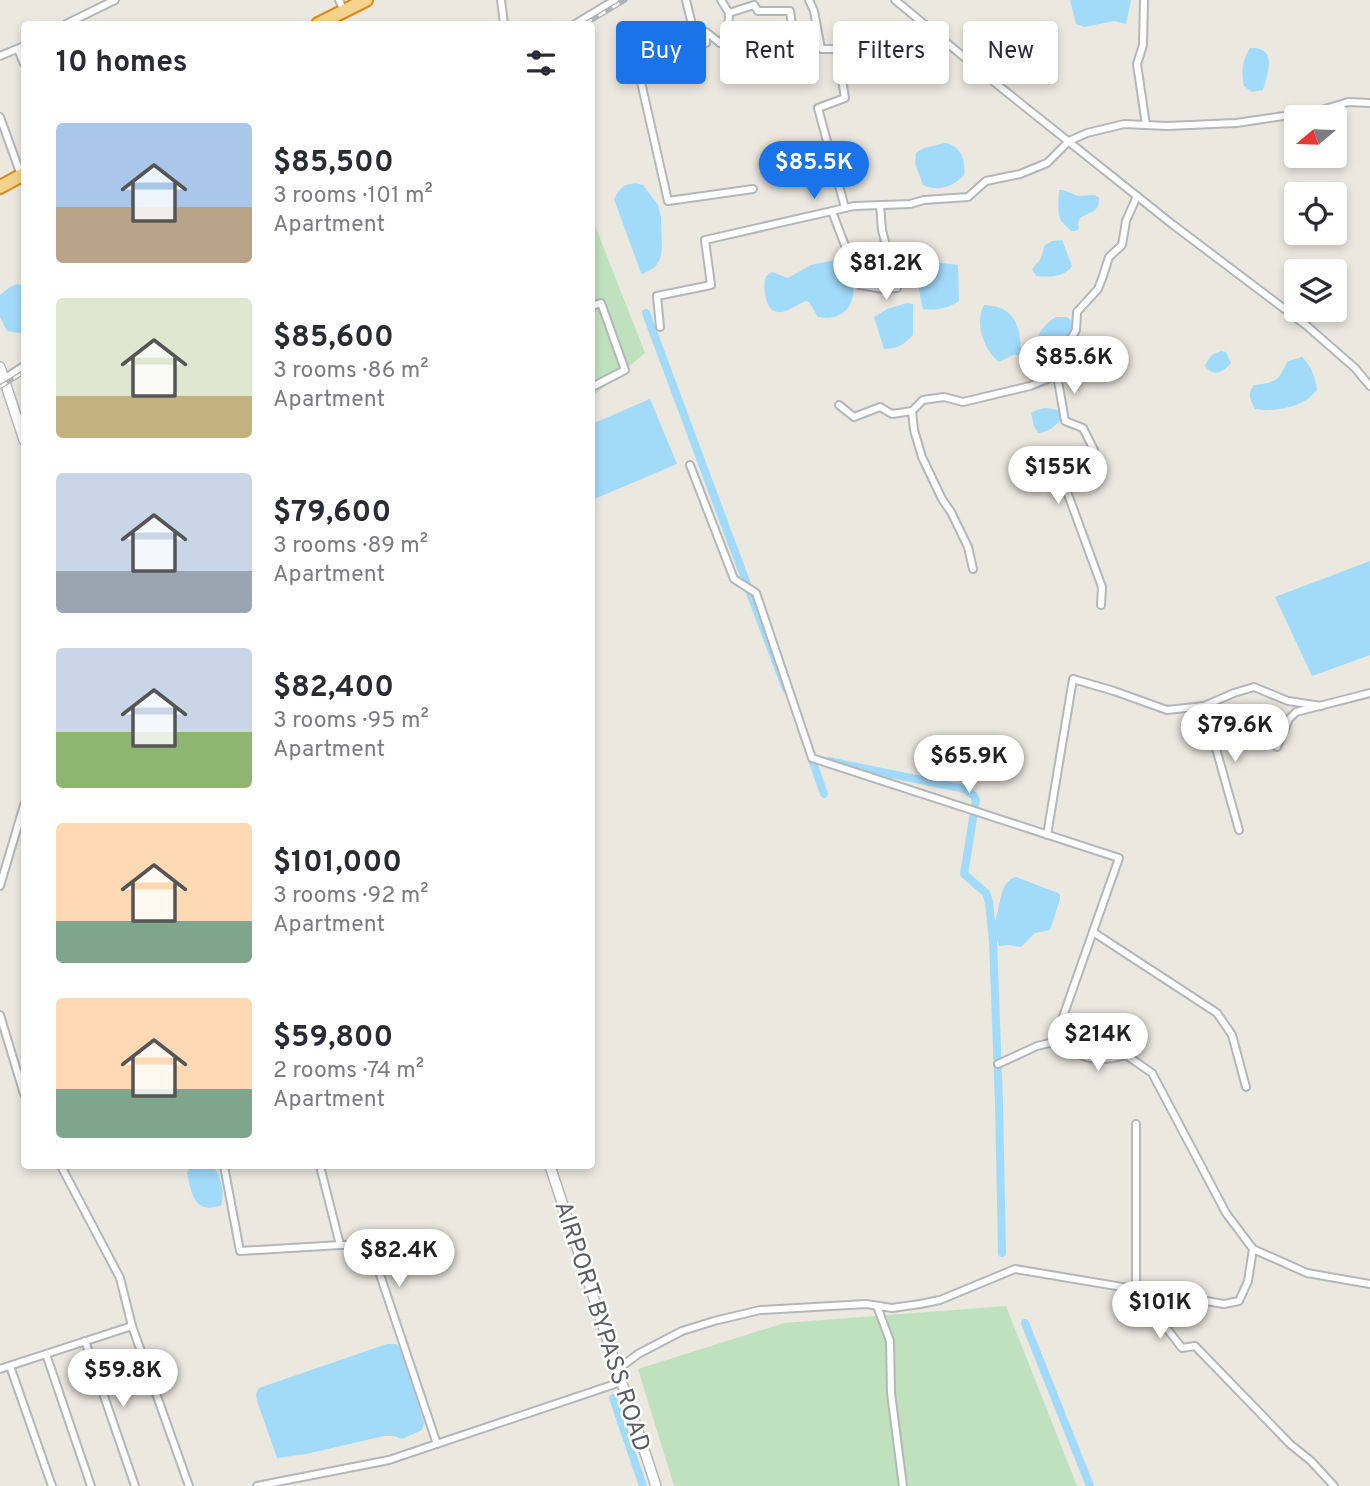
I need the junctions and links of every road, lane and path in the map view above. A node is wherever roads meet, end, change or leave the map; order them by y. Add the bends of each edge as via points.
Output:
1 (114, 0) edge
2 (366, 0) edge
3 (502, 0) edge
4 (615, 0) edge
5 (686, 0) edge
6 (721, 0) edge
7 (810, 0) edge
8 (895, 0) edge
9 (1143, 0) edge
10 (341, 6) edge
11 (729, 13) junction
12 (72, 21) edge
13 (322, 21) edge
14 (503, 21) edge
15 (580, 21) edge
16 (691, 21) edge
17 (729, 21) edge
18 (791, 21) edge
19 (920, 21) edge
20 (720, 43) edge
21 (949, 44) edge
22 (21, 47) edge
23 (833, 49) edge
24 (0, 56) edge
25 (843, 84) edge
26 (1370, 103) edge
27 (0, 117) edge
28 (1146, 125) junction
29 (1069, 141) junction
30 (21, 169) edge
31 (21, 175) edge
32 (0, 187) edge
33 (753, 189) dead end
34 (1138, 196) junction
35 (880, 205) junction
36 (845, 208) junction
37 (833, 214) dead end
38 (595, 305) edge
39 (660, 327) dead end
40 (0, 367) edge
41 (21, 368) edge
42 (1057, 375) junction
43 (2, 379) edge
44 (595, 385) edge
45 (1370, 386) edge
46 (839, 405) dead end
47 (912, 411) junction
48 (21, 415) edge
49 (690, 465) dead end
50 (973, 569) dead end
51 (1101, 605) dead end
52 (1370, 692) edge
53 (1204, 706) junction
54 (1321, 706) junction
55 (1277, 747) dead end
56 (21, 815) edge
57 (1239, 830) dead end
58 (1047, 835) junction
59 (0, 886) edge
60 (1093, 932) junction
61 (0, 1015) edge
62 (1054, 1042) junction
63 (998, 1064) dead end
64 (21, 1084) edge
65 (1246, 1087) dead end
66 (1136, 1124) dead end
67 (63, 1169) edge
68 (225, 1169) edge
69 (321, 1169) edge
70 (551, 1169) edge
71 (340, 1245) junction
72 (1253, 1249) junction
73 (1370, 1284) edge
74 (1136, 1289) junction
75 (877, 1306) junction
76 (132, 1326) junction
77 (85, 1341) junction
78 (47, 1354) junction
79 (10, 1366) junction
80 (0, 1369) edge
81 (617, 1370) junction
82 (621, 1382) junction
83 (437, 1444) junction
84 (135, 1484) edge
85 (52, 1486) edge
86 (91, 1486) edge
87 (125, 1486) edge
88 (189, 1486) edge
89 (257, 1486) edge
90 (656, 1486) edge
91 (903, 1486) edge
92 (1334, 1486) edge

1 - 12 street
2 - 10 highway
3 - 14 street
4 - 15 street
5 - 16 street
6 - 11 street
7 - 23 street via 821,49
8 - 19 street
9 - 28 street via 1143,45 1137,64
10 - 13 highway
11 - 17 street
11 - 18 street via 754,5 758,12 790,11
20 - 33 street via 706,32 706,43 636,60 668,201
21 - 29 street
22 - 24 street
25 - 36 street via 845,98 818,108
26 - 28 street via 1348,102 1236,123
27 - 30 street
28 - 29 street via 1124,124
29 - 34 street
29 - 35 street via 1047,163 986,181 968,197
31 - 32 highway
34 - 42 street via 1126,221 1122,245 1109,257 1097,289 1077,312 1076,330 1060,358
34 - 45 street via 1307,326
35 - 36 street
35 - 37 street via 897,288 860,285
36 - 39 street via 705,240 711,285 657,296
38 - 44 street via 601,303 625,370
40 - 43 street
41 - 43 street
42 - 47 street via 963,402 944,397 923,400
42 - 51 street via 1065,421 1083,428 1094,450 1094,463 1062,478 1102,587
43 - 48 street
46 - 47 street via 854,417 880,407 892,414
47 - 50 street via 922,457 968,547
49 - 58 street via 734,579 756,593 812,758
52 - 54 street
53 - 54 street via 1254,687 1288,701
53 - 57 street
53 - 58 street via 1167,710 1073,680
54 - 55 street via 1296,712
56 - 59 street
58 - 60 street via 1119,858
60 - 62 street
60 - 65 street via 1217,1013 1231,1035
61 - 64 street
62 - 63 street
62 - 72 street via 1089,1058 1126,1055 1152,1073 1226,1213
66 - 74 street
67 - 76 street via 120,1278
68 - 71 street via 240,1251
69 - 71 street
70 - 81 street, AIRPORT BYPASS ROAD
71 - 83 street via 370,1245
72 - 73 street via 1307,1273
72 - 74 street via 1239,1301 1224,1304
74 - 75 street via 1015,1269 940,1300
74 - 92 street via 1182,1348 1195,1346
75 - 81 street via 760,1310 715,1321 682,1331
75 - 91 street via 890,1341 891,1393
76 - 77 street
76 - 88 street
77 - 78 street
77 - 84 street
78 - 79 street
78 - 86 street
79 - 80 street
79 - 85 street
81 - 82 street, AIRPORT BYPASS ROAD
82 - 83 street
82 - 90 street, AIRPORT BYPASS ROAD
83 - 89 street via 389,1460
84 - 87 street

